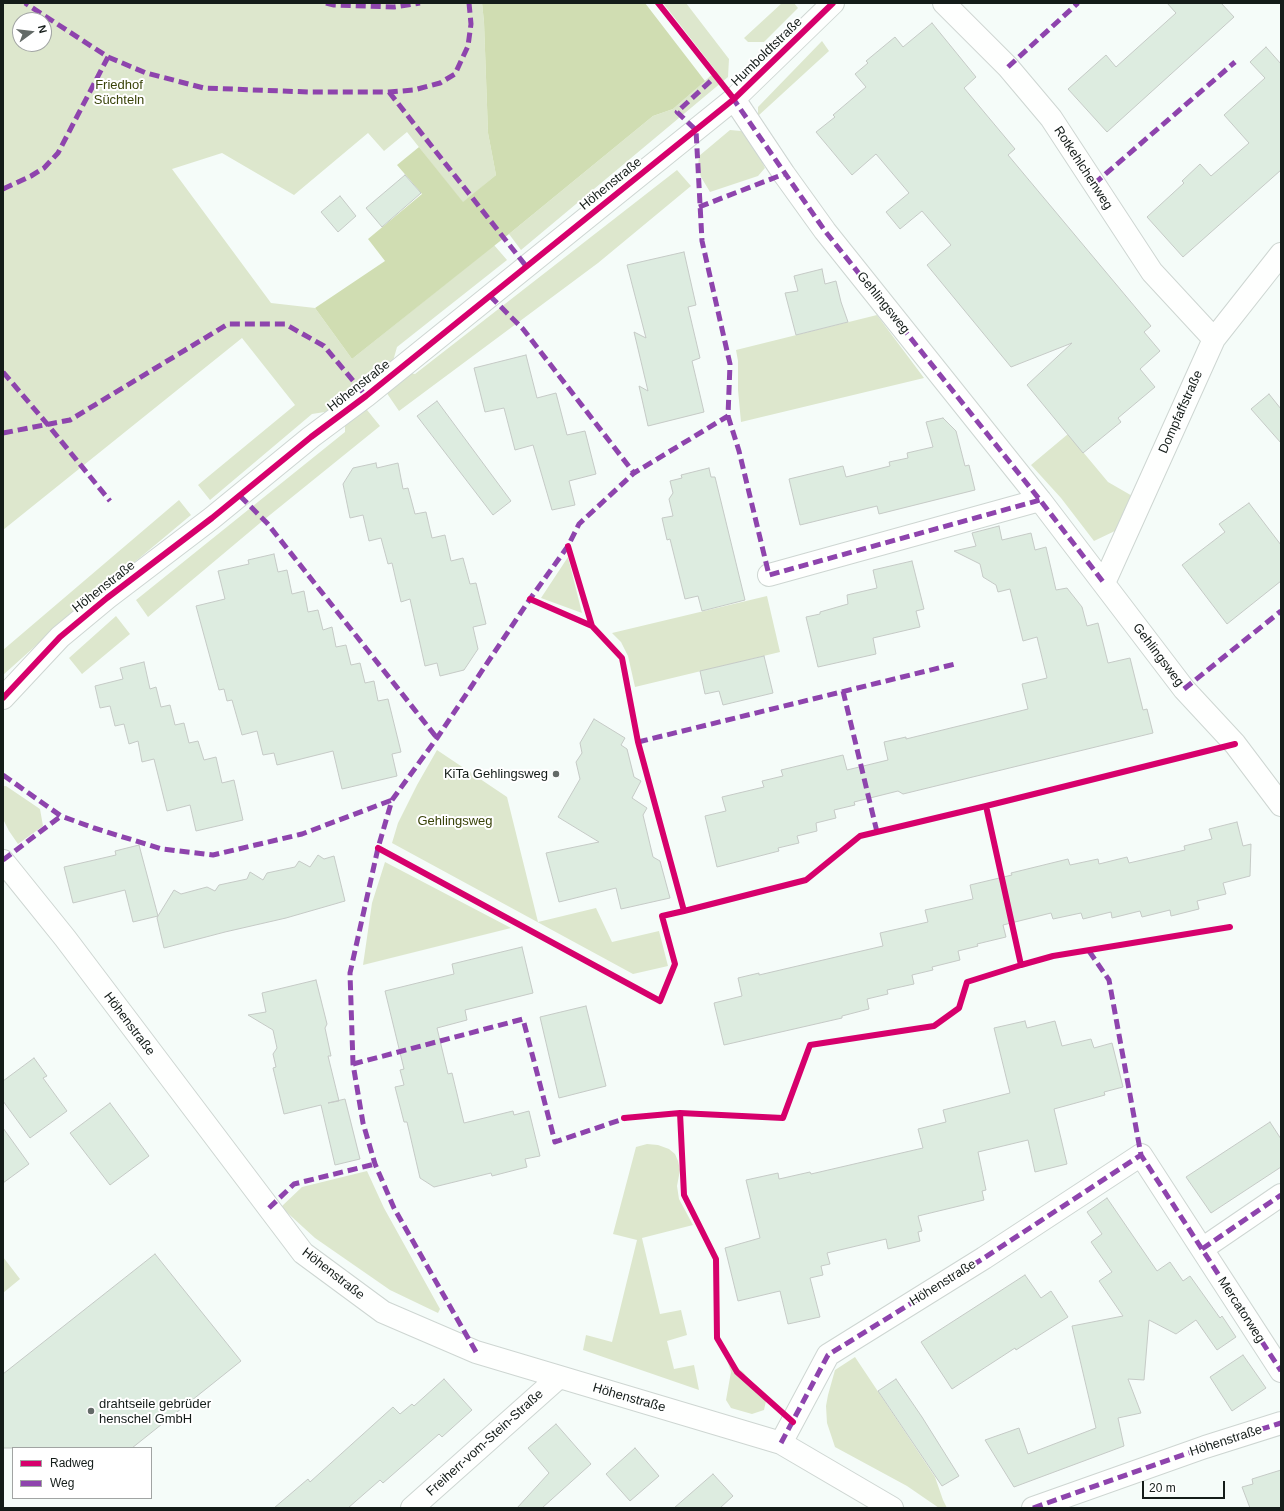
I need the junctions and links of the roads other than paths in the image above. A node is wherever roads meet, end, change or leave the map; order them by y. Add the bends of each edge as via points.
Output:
1 (833, 3) edge
2 (944, 3) edge
3 (734, 99) junction
4 (1281, 254) edge
5 (1214, 339) junction
6 (1040, 500) junction
7 (769, 575) dead end
8 (1104, 583) junction
9 (3, 698) edge
10 (1281, 805) edge
11 (3, 861) edge
12 (1141, 1155) joint
13 (1281, 1195) edge
14 (1202, 1248) junction
15 (1281, 1371) edge
16 (558, 1378) junction
17 (1281, 1422) edge
18 (781, 1443) junction
19 (412, 1508) edge
20 (892, 1508) edge
21 (1035, 1508) edge

1 - 3 street, Humboldtstraße
2 - 5 street, Rotkehlchenweg via 1008,67 1051,118 1152,272
3 - 6 street, Gehlingsweg via 825,231
3 - 9 street, Höhenstraße via 366,396 310,437 212,518 107,598 60,637
4 - 5 street, Dompfaffstraße
5 - 8 street, Dompfaffstraße
6 - 7 street
6 - 8 street, Gehlingsweg
8 - 10 street, Gehlingsweg via 1184,689 1235,744
11 - 16 street, Höhenstraße via 65,938 303,1253 383,1312 476,1352
12 - 14 street, Mercatorweg
12 - 18 street, Höhenstraße via 984,1258 828,1355
13 - 14 street
14 - 15 street, Mercatorweg
16 - 18 street, Höhenstraße
16 - 19 street, Freiherr-vom-Stein-Straße
17 - 21 street, Höhenstraße
18 - 20 street, Höhenstraße

